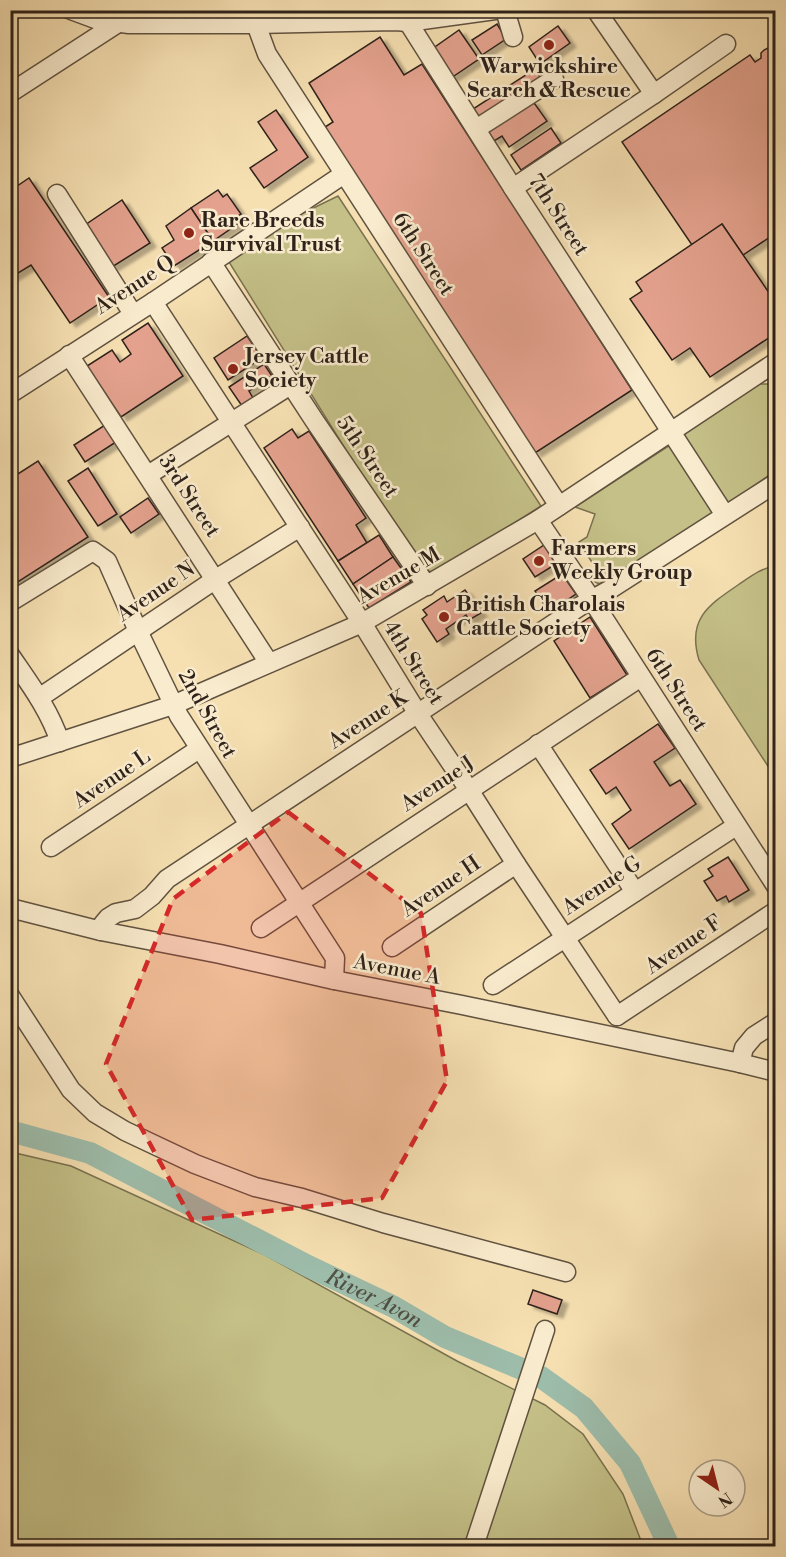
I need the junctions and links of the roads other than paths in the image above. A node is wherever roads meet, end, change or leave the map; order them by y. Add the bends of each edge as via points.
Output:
1 (71, 10) edge
2 (495, 10) edge
3 (505, 10) edge
4 (596, 10) edge
5 (408, 22) junction
6 (118, 23) junction
7 (256, 24) junction
8 (513, 37) dead end
9 (726, 44) dead end
10 (554, 79) dead end
11 (10, 93) edge
12 (654, 94) junction
13 (476, 129) junction
14 (344, 174) junction
15 (513, 188) junction
16 (57, 194) dead end
17 (212, 262) junction
18 (153, 302) junction
19 (133, 314) junction
20 (69, 355) junction
21 (773, 368) edge
22 (292, 384) junction
23 (10, 394) edge
24 (231, 422) junction
25 (671, 431) junction
26 (148, 475) junction
27 (776, 483) edge
28 (559, 506) junction
29 (725, 515) junction
30 (538, 520) junction
31 (300, 527) junction
32 (216, 579) junction
33 (427, 586) junction
34 (592, 600) junction
35 (10, 602) edge
36 (362, 623) junction
37 (138, 631) junction
38 (10, 655) edge
39 (269, 663) junction
40 (641, 677) junction
41 (39, 698) junction
42 (173, 705) junction
43 (418, 714) junction
44 (60, 742) junction
45 (538, 744) junction
46 (199, 749) junction
47 (10, 758) edge
48 (469, 790) junction
49 (248, 825) junction
50 (736, 826) junction
51 (51, 847) dead end
52 (516, 864) junction
53 (776, 886) edge
54 (635, 892) junction
55 (299, 903) junction
56 (10, 908) edge
57 (776, 911) edge
58 (261, 928) dead end
59 (101, 931) junction
60 (564, 938) junction
61 (392, 947) dead end
62 (334, 980) junction
63 (492, 985) dead end
64 (10, 996) edge
65 (617, 1016) junction
66 (776, 1022) edge
67 (614, 1038) junction
68 (740, 1063) junction
69 (776, 1072) edge
70 (566, 1272) dead end
71 (545, 1330) dead end
72 (474, 1546) edge

1 - 6 lane
2 - 5 lane
3 - 8 lane
4 - 12 lane
5 - 7 lane
5 - 13 lane, 7th Street via 463,93
6 - 7 lane
6 - 11 lane
7 - 14 lane, 6th Street via 267,54
9 - 12 lane
10 - 13 lane
12 - 15 lane
13 - 15 lane, 7th Street
14 - 17 lane, Avenue Q
14 - 28 lane, 6th Street
15 - 25 lane, 7th Street
16 - 19 lane
17 - 18 lane, Avenue Q
17 - 22 lane, 5th Street
18 - 19 lane, Avenue Q
18 - 24 lane, 4th Street
19 - 20 lane, Avenue Q
20 - 23 lane, Avenue Q
20 - 26 lane, 3rd Street
21 - 25 lane, Avenue M
22 - 24 lane
22 - 33 lane, 5th Street
24 - 26 lane
24 - 31 lane, 4th Street
25 - 28 lane, Avenue M
25 - 29 lane, 7th Street
26 - 32 lane, 3rd Street
27 - 29 lane, Avenue K
28 - 30 lane, Avenue M
29 - 34 lane, Avenue K
30 - 33 lane, Avenue M
30 - 34 lane, 6th Street
31 - 32 lane, Avenue N
31 - 36 lane, 4th Street
32 - 37 lane, Avenue N
32 - 39 lane, 3rd Street
33 - 36 lane, Avenue M
34 - 40 lane, 6th Street
34 - 43 lane, Avenue K
35 - 37 lane, 2nd Street via 93,551 107,561
36 - 39 lane, Avenue M
36 - 43 lane, 4th Street
37 - 41 lane, Avenue N
37 - 42 lane, 2nd Street
38 - 41 lane
39 - 42 lane, Avenue M
40 - 45 lane, Avenue J
40 - 50 lane, 6th Street
41 - 44 lane
42 - 44 lane, Avenue M
42 - 46 lane, 2nd Street
43 - 48 lane, 4th Street
43 - 49 lane, Avenue K
44 - 47 lane, Avenue M
45 - 48 lane, Avenue J
45 - 54 lane
46 - 49 lane, 2nd Street
46 - 51 lane, Avenue L
48 - 52 lane, 4th Street
48 - 55 lane, Avenue J
49 - 55 lane, 2nd Street
49 - 59 lane, Avenue K via 167,879 135,909 108,918
50 - 53 lane, 6th Street
50 - 54 lane, Avenue G
52 - 60 lane, 4th Street
52 - 61 lane, Avenue H
54 - 60 lane, Avenue G
55 - 58 lane, Avenue J
55 - 62 lane, 2nd Street via 335,958
56 - 59 lane, Avenue A
57 - 65 lane, Avenue F
59 - 62 lane, Avenue A
60 - 63 lane, Avenue G
60 - 65 lane, 4th Street
62 - 67 lane, Avenue A
64 - 70 lane via 71,1090 95,1113 125,1131 255,1187
65 - 67 lane
66 - 68 lane via 754,1036 744,1048
67 - 68 lane, Avenue A
68 - 69 lane, Avenue A
71 - 72 lane

